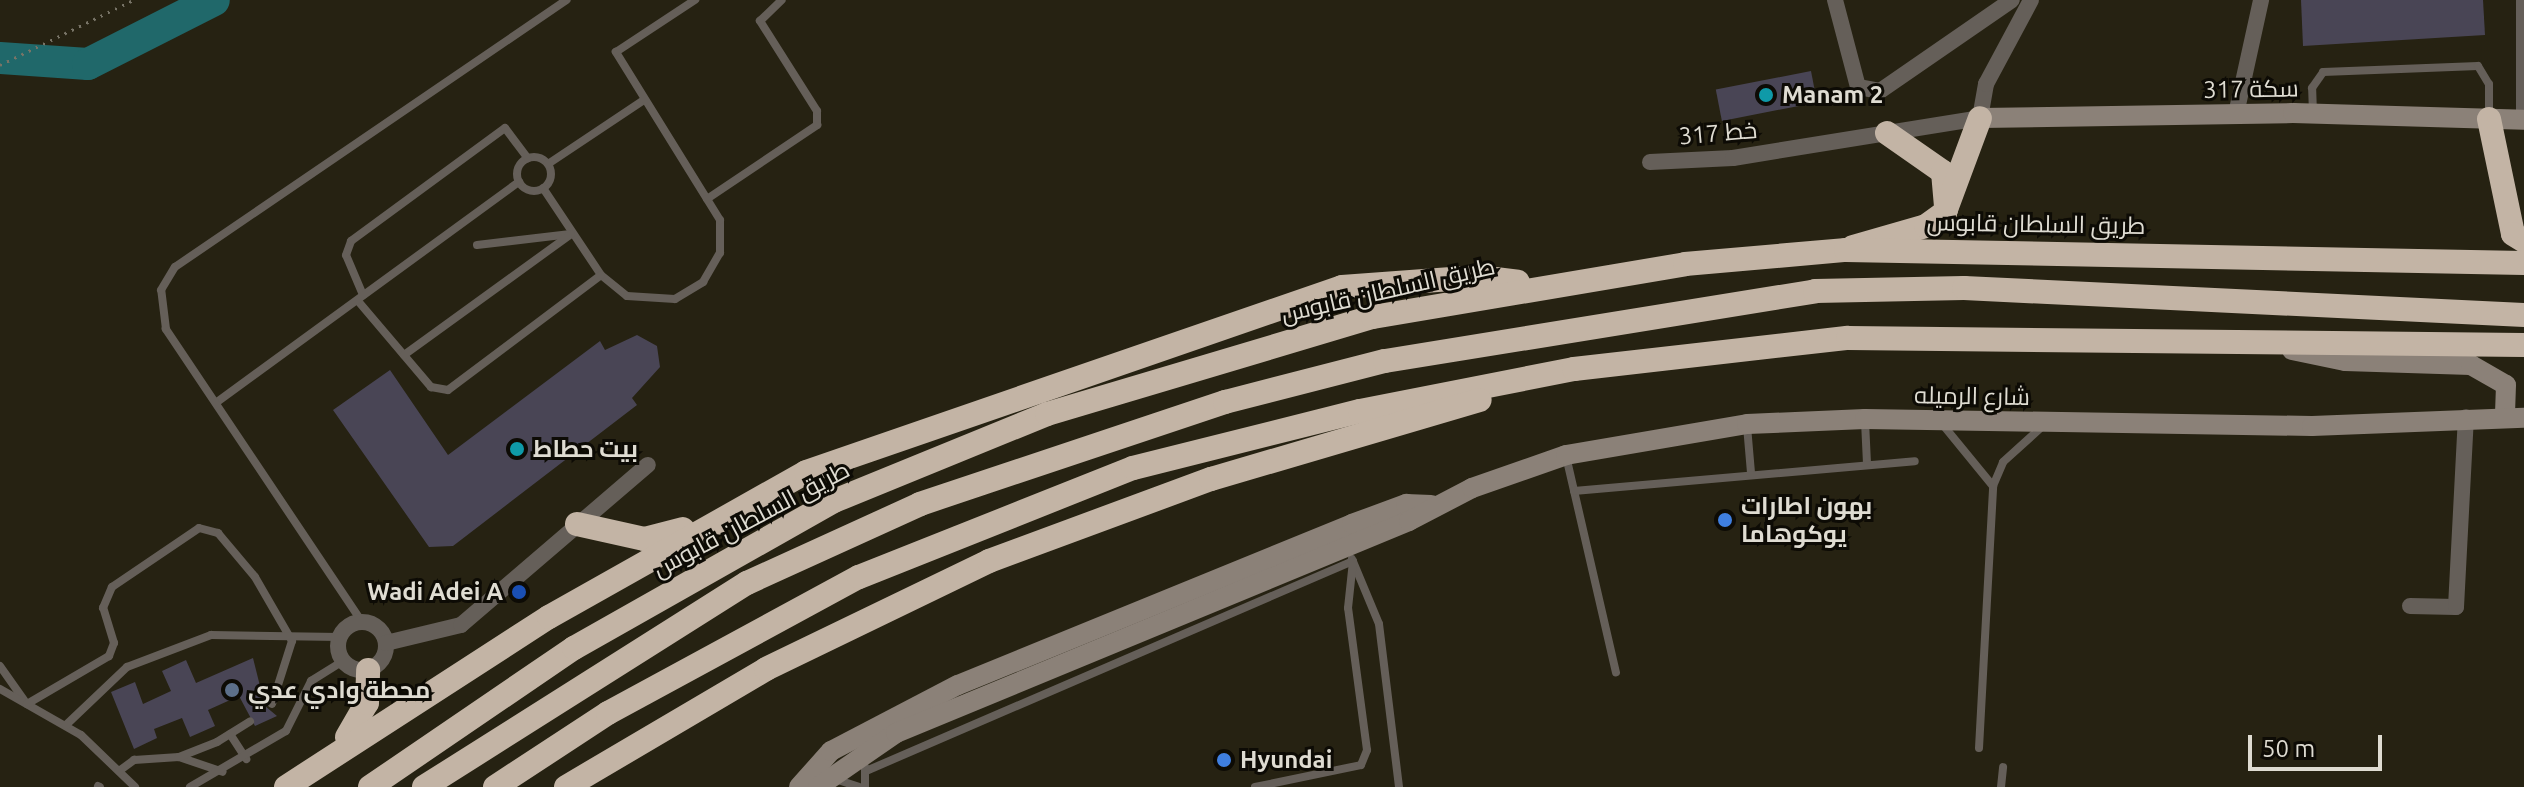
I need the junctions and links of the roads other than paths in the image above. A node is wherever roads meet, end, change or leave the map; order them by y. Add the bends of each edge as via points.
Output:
1 (567, 0) edge
2 (695, 0) edge
3 (782, 0) edge
4 (1835, 0) edge
5 (2012, 0) edge
6 (2031, 0) edge
7 (2261, 0) edge
8 (2524, 0) edge
9 (644, 100) junction
10 (2236, 114) junction
11 (2313, 114) junction
12 (1980, 118) junction
13 (2489, 119) junction
14 (2524, 120) edge
15 (1887, 133) junction
16 (528, 158) junction
17 (1650, 162) dead end
18 (548, 164) junction
19 (519, 182) junction
20 (543, 188) junction
21 (707, 199) junction
22 (1945, 212) junction
23 (571, 234) junction
24 (2524, 241) edge
25 (477, 245) dead end
26 (1846, 250) junction
27 (2524, 263) edge
28 (601, 275) junction
29 (1541, 285) junction
30 (361, 298) junction
31 (2524, 315) edge
32 (2257, 342) junction
33 (2524, 345) edge
34 (404, 355) junction
35 (1574, 369) junction
36 (217, 402) junction
37 (2466, 417) junction
38 (2515, 418) edge
39 (1865, 419) junction
40 (1938, 421) junction
41 (2047, 423) junction
42 (1747, 424) junction
43 (1566, 455) junction
44 (1915, 461) dead end
45 (1867, 464) junction
46 (648, 465) dead end
47 (1751, 473) junction
48 (1993, 486) junction
49 (1574, 491) junction
50 (1431, 505) junction
51 (731, 513) junction
52 (577, 524) junction
53 (1350, 554) junction
54 (2410, 606) dead end
55 (362, 622) junction
56 (340, 637) junction
57 (292, 641) junction
58 (386, 643) junction
59 (343, 661) junction
60 (0, 666) edge
61 (368, 670) junction
62 (1616, 672) dead end
63 (0, 689) edge
64 (923, 702) junction
65 (27, 704) junction
66 (272, 704) dead end
67 (250, 721) dead end
68 (66, 725) junction
69 (230, 734) junction
70 (1979, 748) dead end
71 (337, 750) junction
72 (862, 751) junction
73 (179, 757) junction
74 (246, 759) junction
75 (2003, 767) dead end
76 (119, 771) junction
77 (866, 771) junction
78 (224, 772) junction
79 (822, 782) edge
80 (135, 787) edge
81 (190, 787) edge
82 (286, 787) edge
83 (370, 787) edge
84 (424, 787) edge
85 (495, 787) edge
86 (566, 787) edge
87 (799, 787) edge
88 (862, 787) edge
89 (1255, 787) edge
90 (1399, 787) edge
91 (2001, 787) edge

1 - 36 lane via 175,267 161,290 166,329
2 - 9 lane via 618,47
3 - 21 lane via 760,21 817,111 817,125
4 - 5 street via 1858,87 1880,91
6 - 12 street via 1986,84
7 - 10 street
8 - 14 street
9 - 18 lane
9 - 21 lane
10 - 11 street, سكة 317
10 - 12 street, سكة 317
11 - 13 street, سكة 317
11 - 13 lane via 2312,88 2323,72 2478,66 2489,84
12 - 15 street, خط 317
12 - 22 highway
13 - 14 street, سكة 317
13 - 24 highway via 2513,234
15 - 17 street, خط 317
15 - 22 highway via 1943,172
16 - 18 lane
16 - 19 lane
16 - 30 lane via 505,128 351,241 346,255
18 - 20 lane
19 - 20 lane
19 - 30 lane
20 - 23 lane
21 - 28 lane via 720,220 720,253 690,292 643,301
22 - 26 highway via 1926,226
23 - 25 lane
23 - 28 lane
23 - 34 lane
26 - 27 highway, طريق السلطان قابوس
26 - 29 highway, طريق السلطان قابوس
28 - 34 lane via 456,387 431,387
29 - 51 highway via 1479,277 1342,287 806,472
29 - 83 highway, طريق السلطان قابوس via 1373,317 1210,362 1047,414 834,501 574,648
30 - 34 lane
30 - 36 lane
31 - 84 highway via 2120,293 1815,291 1385,361 1225,402 920,504 747,583
32 - 33 highway
32 - 35 highway via 1848,338
32 - 38 street via 2345,361 2471,365 2506,385
35 - 85 highway via 1360,411 1133,468 859,577 752,629
35 - 86 highway via 1211,479 989,561 766,669
36 - 55 lane
37 - 38 street, شارع الرميله
37 - 41 street, شارع الرميله via 2312,426
37 - 54 street via 2456,607
39 - 40 street, شارع الرميله
39 - 42 street, شارع الرميله
39 - 45 lane
40 - 41 street, شارع الرميله
40 - 48 lane
41 - 48 lane via 2003,462
42 - 43 street, شارع الرميله
42 - 47 lane
43 - 49 lane
43 - 50 street, شارع الرميله
44 - 45 lane
45 - 47 lane
46 - 52 street
47 - 49 lane
48 - 70 lane
49 - 62 lane
50 - 53 street
50 - 64 street via 1406,504 1352,524
51 - 52 highway via 644,539
51 - 71 highway
52 - 58 street via 461,625
53 - 72 street
53 - 77 lane
53 - 89 lane via 1348,608 1367,750 1361,765
53 - 90 lane via 1379,624
55 - 56 street
55 - 58 street via 377,627
56 - 57 lane
56 - 59 street
57 - 65 lane via 255,577 218,533 199,528 112,587 103,608 114,643 109,656
57 - 66 lane
57 - 68 lane via 211,635 127,667
58 - 61 street via 384,657
59 - 61 street
59 - 74 lane via 311,681 286,731
60 - 65 lane
61 - 71 highway via 362,715
63 - 65 lane
64 - 72 street
64 - 87 street via 831,751
65 - 68 lane
67 - 69 lane
68 - 76 lane
69 - 73 lane
69 - 74 lane
71 - 82 highway
72 - 77 lane
72 - 79 street
73 - 76 lane via 134,760
73 - 78 lane
74 - 78 lane
75 - 91 lane
76 - 80 lane
77 - 88 lane
78 - 81 lane
79 - 88 lane

